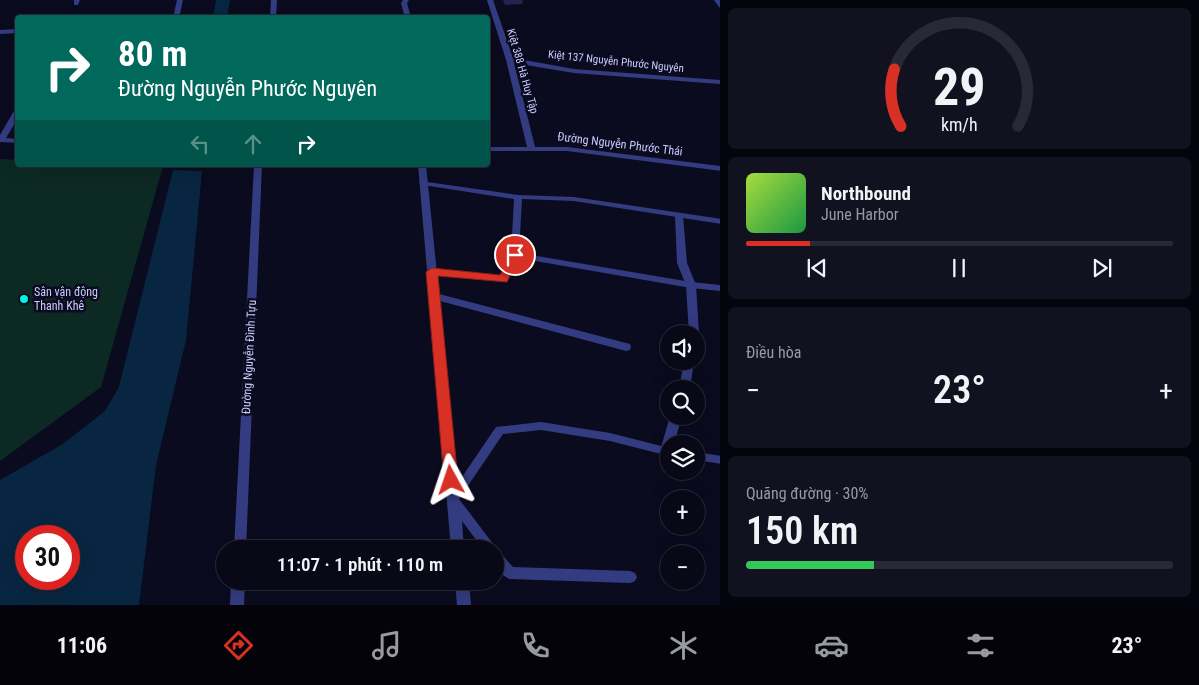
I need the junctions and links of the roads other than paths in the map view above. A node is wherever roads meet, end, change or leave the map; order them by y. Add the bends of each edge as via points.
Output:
1 (180, 0) edge
2 (274, 0) edge
3 (406, 0) edge
4 (490, 0) edge
5 (717, 0) edge
6 (720, 6) edge
7 (176, 15) edge
8 (273, 15) edge
9 (407, 15) edge
10 (15, 31) edge
11 (0, 32) edge
12 (510, 60) junction
13 (720, 82) edge
14 (15, 116) edge
15 (0, 140) edge
16 (15, 141) edge
17 (490, 149) edge
18 (532, 149) junction
19 (258, 167) edge
20 (422, 167) edge
21 (720, 169) edge
22 (423, 183) junction
23 (518, 197) junction
24 (679, 216) junction
25 (720, 222) edge
26 (515, 255) junction
27 (432, 272) junction
28 (691, 285) junction
29 (720, 288) edge
30 (434, 296) junction
31 (693, 325) edge
32 (626, 347) dead end
33 (660, 450) edge
34 (705, 458) edge
35 (720, 460) edge
36 (452, 499) junction
37 (240, 540) edge
38 (457, 540) edge
39 (484, 540) edge
40 (504, 565) edge
41 (630, 577) dead end
42 (238, 590) edge
43 (463, 590) edge
44 (237, 605) edge
45 (464, 605) edge

1 - 7 street
2 - 8 street
3 - 9 street
4 - 12 street, Kiệt 388 Hà Huy Tập
5 - 6 street
10 - 11 street
12 - 13 street, Kiệt 137 Nguyễn Phước Nguyên via 574,71
12 - 18 street, Kiệt 388 Hà Huy Tập
14 - 15 street
15 - 16 street
17 - 18 street, Đường Nguyễn Phước Thái
18 - 21 street, Đường Nguyễn Phước Thái via 566,149
19 - 37 street, Đường Nguyễn Đình Tựu
20 - 22 street
22 - 23 lane
22 - 27 street
23 - 24 lane via 574,199
23 - 26 lane
24 - 25 lane
24 - 28 street via 682,263
26 - 27 lane via 503,279
26 - 28 lane
27 - 30 street
28 - 29 lane
28 - 31 street
30 - 32 street
30 - 36 street
33 - 36 lane via 610,437 541,426 500,430
34 - 35 lane
36 - 38 street
36 - 39 street
40 - 41 street via 510,573
42 - 44 street
43 - 45 street

